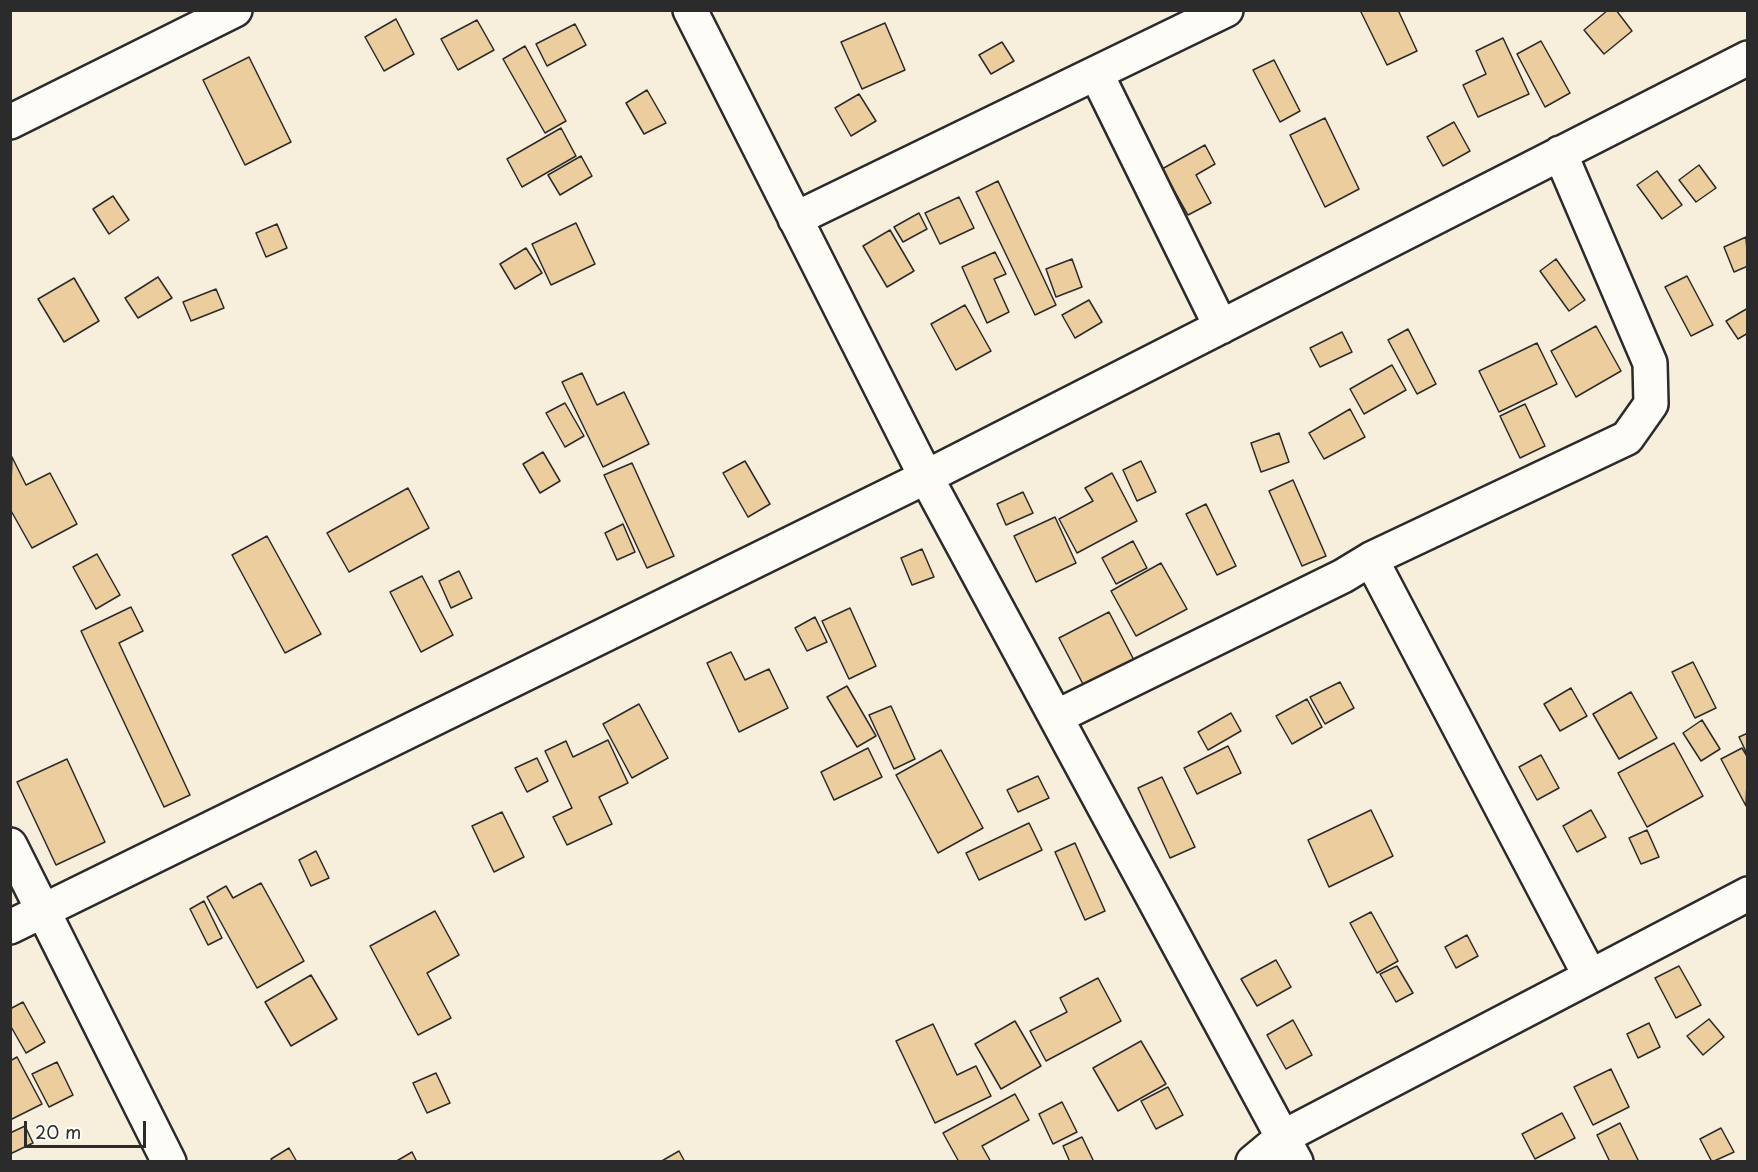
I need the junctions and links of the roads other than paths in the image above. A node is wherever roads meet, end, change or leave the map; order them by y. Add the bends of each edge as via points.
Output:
1 (235, 10) edge
2 (690, 10) edge
3 (1226, 10) edge
4 (1748, 58) edge
5 (1096, 73) junction
6 (10, 122) edge
7 (1560, 153) junction
8 (795, 219) junction
9 (1221, 327) junction
10 (926, 477) junction
11 (1371, 559) junction
12 (1056, 717) junction
13 (10, 845) edge
14 (1748, 894) edge
15 (43, 910) junction
16 (10, 927) edge
17 (1590, 976) junction
18 (1289, 1149) edge
19 (169, 1161) edge
20 (1253, 1161) edge

1 - 6 street
2 - 8 street
3 - 5 street
4 - 7 street
5 - 8 street
5 - 9 street
7 - 9 street
7 - 11 street via 1650,363 1651,404 1627,438
8 - 10 street
9 - 10 street
10 - 12 street
10 - 15 street
11 - 12 street
11 - 17 street
12 - 18 street
13 - 15 street
14 - 17 street
15 - 16 street
15 - 19 street
17 - 18 street
18 - 20 street

